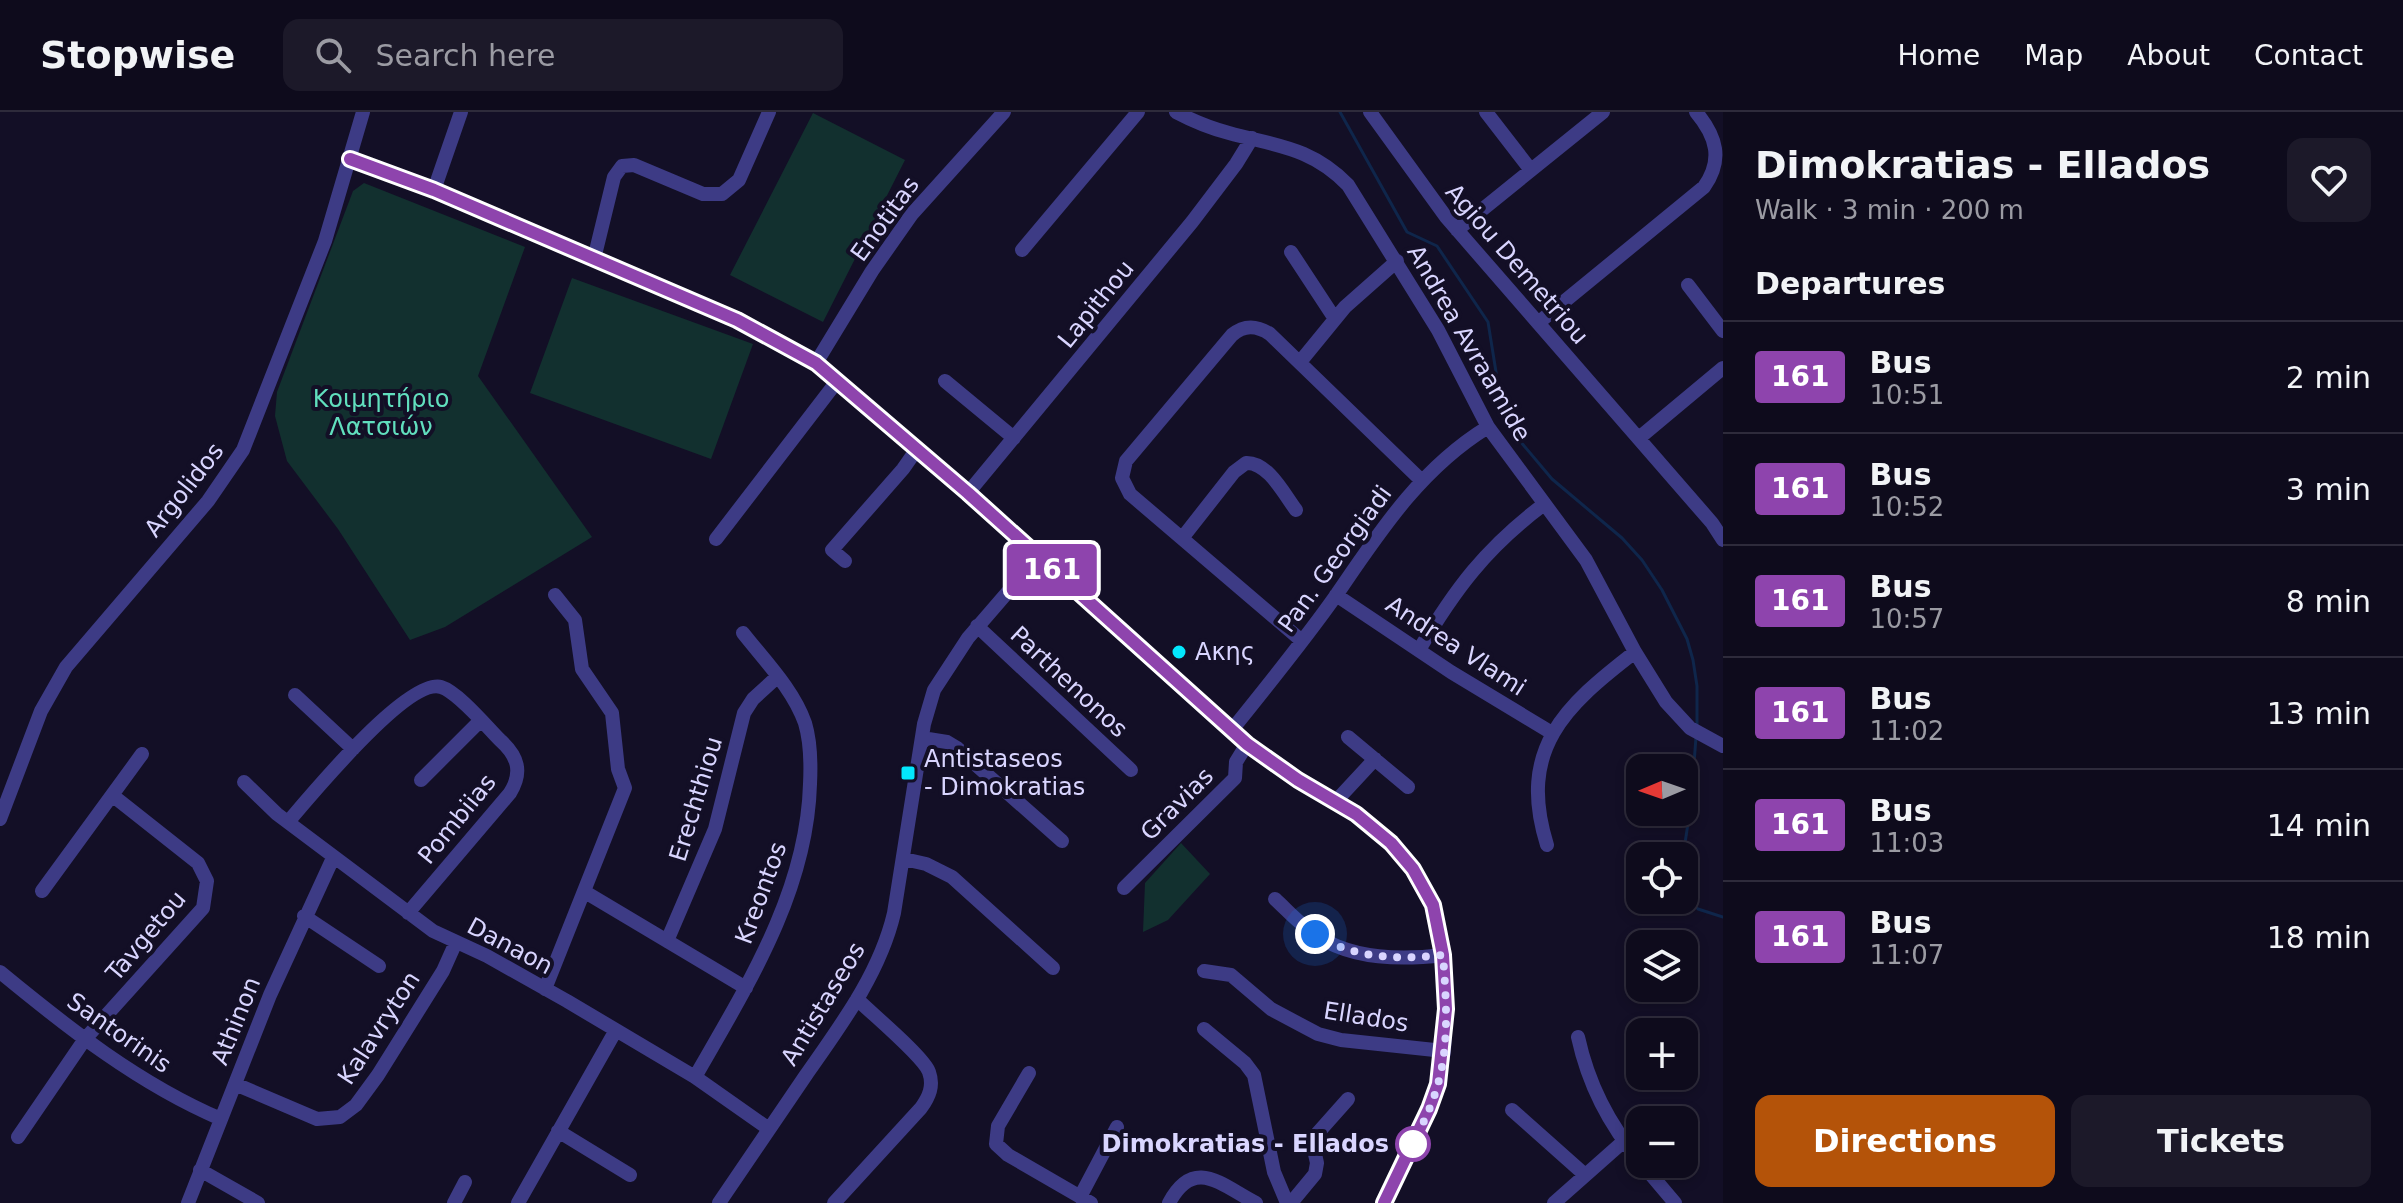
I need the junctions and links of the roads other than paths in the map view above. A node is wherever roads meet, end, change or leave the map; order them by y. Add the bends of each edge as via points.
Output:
1 (363, 112) edge
2 (461, 112) edge
3 (1004, 112) edge
4 (1138, 112) edge
5 (1176, 112) edge
6 (1370, 112) edge
7 (1486, 112) edge
8 (1603, 112) edge
9 (1696, 112) edge
10 (767, 113) edge
11 (1252, 138) junction
12 (350, 159) junction
13 (1530, 169) junction
14 (434, 190) junction
15 (1457, 230) junction
16 (1022, 250) dead end
17 (1291, 252) dead end
18 (594, 259) junction
19 (1397, 261) junction
20 (1688, 285) dead end
21 (1335, 319) junction
22 (1538, 323) junction
23 (1723, 331) edge
24 (1300, 362) junction
25 (816, 363) junction
26 (1723, 368) edge
27 (838, 380) junction
28 (945, 381) dead end
29 (1488, 427) junction
30 (1014, 438) junction
31 (1639, 438) junction
32 (917, 449) junction
33 (1421, 480) junction
34 (968, 493) junction
35 (1543, 505) junction
36 (1296, 510) dead end
37 (1722, 535) edge
38 (1183, 537) junction
39 (716, 539) dead end
40 (1038, 557) junction
41 (845, 561) dead end
42 (555, 595) dead end
43 (1336, 595) junction
44 (977, 626) junction
45 (743, 633) dead end
46 (1302, 641) junction
47 (1419, 650) junction
48 (1635, 652) junction
49 (777, 677) junction
50 (295, 695) dead end
51 (480, 721) junction
52 (1231, 731) junction
53 (1552, 733) junction
54 (1348, 737) dead end
55 (922, 738) junction
56 (1247, 744) junction
57 (1723, 746) edge
58 (353, 749) junction
59 (142, 754) dead end
60 (1375, 759) junction
61 (1131, 770) dead end
62 (421, 780) dead end
63 (244, 782) dead end
64 (1408, 787) dead end
65 (112, 795) junction
66 (1336, 801) junction
67 (0, 819) edge
68 (288, 822) junction
69 (1062, 841) dead end
70 (1547, 845) dead end
71 (333, 858) junction
72 (904, 859) junction
73 (1124, 888) dead end
74 (42, 891) dead end
75 (585, 892) junction
76 (1275, 899) dead end
77 (408, 913) junction
78 (304, 916) junction
79 (667, 941) junction
80 (456, 942) junction
81 (1443, 955) junction
82 (379, 966) dead end
83 (1053, 968) dead end
84 (1204, 971) dead end
85 (0, 972) edge
86 (746, 988) junction
87 (545, 989) junction
88 (857, 999) junction
89 (1204, 1029) dead end
90 (616, 1030) junction
91 (1578, 1037) dead end
92 (85, 1039) junction
93 (1444, 1051) junction
94 (1029, 1073) dead end
95 (695, 1077) junction
96 (235, 1084) junction
97 (1348, 1099) dead end
98 (1512, 1110) dead end
99 (221, 1119) junction
100 (1117, 1127) dead end
101 (769, 1129) junction
102 (558, 1131) junction
103 (18, 1137) dead end
104 (1624, 1141) junction
105 (1626, 1144) edge
106 (200, 1170) junction
107 (1584, 1174) junction
108 (630, 1175) dead end
109 (1654, 1178) edge
110 (465, 1182) dead end
111 (1085, 1200) edge
112 (188, 1203) edge
113 (258, 1203) edge
114 (454, 1203) edge
115 (518, 1203) edge
116 (719, 1203) edge
117 (834, 1203) edge
118 (1169, 1203) edge
119 (1256, 1203) edge
120 (1289, 1203) edge
121 (1384, 1203) edge
122 (1554, 1203) edge
123 (1675, 1203) edge

1 - 12 street, Argolidos
2 - 14 street
3 - 25 street, Enotitas via 912,214
4 - 16 street
5 - 11 street, Andrea Avraamide via 1216,130
6 - 15 street, Agiou Demetriou
7 - 13 street
8 - 13 street
9 - 22 street via 1714,134 1720,158 1717,173
10 - 18 street via 739,180 722,194 703,194 634,165 622,166 614,177
11 - 19 street, Andrea Avraamide via 1295,150 1340,177
11 - 30 street, Lapithou via 1192,222
12 - 14 street
12 - 67 street, Argolidos via 325,241 243,450 208,501 66,667 41,711
13 - 15 street
14 - 18 street
15 - 22 street, Agiou Demetriou
17 - 21 street
18 - 25 street via 737,320
19 - 21 street
19 - 29 street, Andrea Avraamide
20 - 23 street
21 - 24 street
22 - 31 street, Agiou Demetriou
24 - 33 street
24 - 38 street via 1266,331 1239,330 1124,464 1122,478 1130,494
25 - 27 street
26 - 31 street
27 - 32 street
27 - 39 street
28 - 30 street
29 - 33 street, Pan. Georgiadi
29 - 35 street, Andrea Avraamide
30 - 34 street, Lapithou
31 - 37 street, Agiou Demetriou
32 - 34 street
32 - 41 street via 832,550
33 - 43 street, Pan. Georgiadi
34 - 40 street
35 - 47 street via 1482,558
35 - 48 street, Andrea Avraamide via 1586,560
36 - 38 street via 1265,470 1246,463
38 - 46 street
40 - 44 street, Antistaseos
40 - 52 street
42 - 75 street via 575,620 582,669 612,713 625,788
43 - 46 street, Pan. Georgiadi
43 - 47 street, Andrea Vlami
44 - 55 street, Antistaseos via 937,683
44 - 61 street, Parthenonos
45 - 49 street, Kreontos
46 - 52 street, Pan. Georgiadi
47 - 53 street, Andrea Vlami
48 - 53 street via 1579,698
48 - 57 street, Andrea Avraamide via 1666,702 1690,728
49 - 79 street, Erechthiou via 744,713 715,829
49 - 86 street, Kreontos via 807,730 809,812 790,890
50 - 58 street
51 - 58 street, Pombiias via 450,692 428,687
51 - 62 street
51 - 77 street, Pombiias via 510,749 518,764 517,779
52 - 56 street
53 - 70 street via 1538,784
54 - 60 street
55 - 69 street via 957,748
55 - 72 street, Antistaseos
56 - 66 street
56 - 73 street, Gravias via 1236,762 1235,778
58 - 68 street
59 - 65 street
60 - 64 street
60 - 66 street
63 - 68 street, Danaon
65 - 74 street
65 - 92 street, Tavgetou via 193,858 205,874 207,894 203,908
66 - 81 street via 1382,835 1413,869 1431,899
68 - 71 street, Danaon
71 - 77 street, Danaon
71 - 78 street, Athinon
72 - 83 street via 952,877
72 - 88 street, Antistaseos via 887,940
75 - 79 street
75 - 87 street
76 - 81 street via 1331,944 1385,957
77 - 80 street, Danaon
78 - 82 street
78 - 96 street, Athinon
79 - 86 street
80 - 87 street, Danaon
80 - 96 street, Kalavryton via 378,1075 344,1116 317,1119
81 - 93 street
84 - 93 street, Ellados via 1231,975 1271,1009 1318,1034
85 - 92 street, Santorinis
86 - 95 street, Kreontos
87 - 90 street, Danaon
88 - 101 street, Antistaseos
88 - 117 street via 927,1066 931,1085 921,1108
89 - 120 street via 1254,1075 1274,1172
90 - 95 street, Danaon
90 - 102 street
91 - 104 street via 1590,1079
92 - 99 street, Santorinis via 169,1094
92 - 103 street
93 - 121 street via 1434,1098
94 - 111 street via 998,1126 996,1144
95 - 101 street, Danaon
96 - 99 street, Athinon
97 - 120 street via 1316,1135 1315,1174
98 - 107 street
99 - 106 street, Athinon
100 - 111 street
101 - 116 street, Antistaseos
102 - 108 street
102 - 115 street
104 - 105 street
104 - 107 street
106 - 112 street, Athinon
106 - 113 street
107 - 122 street
109 - 123 street
110 - 114 street
118 - 119 street via 1183,1182 1202,1177

